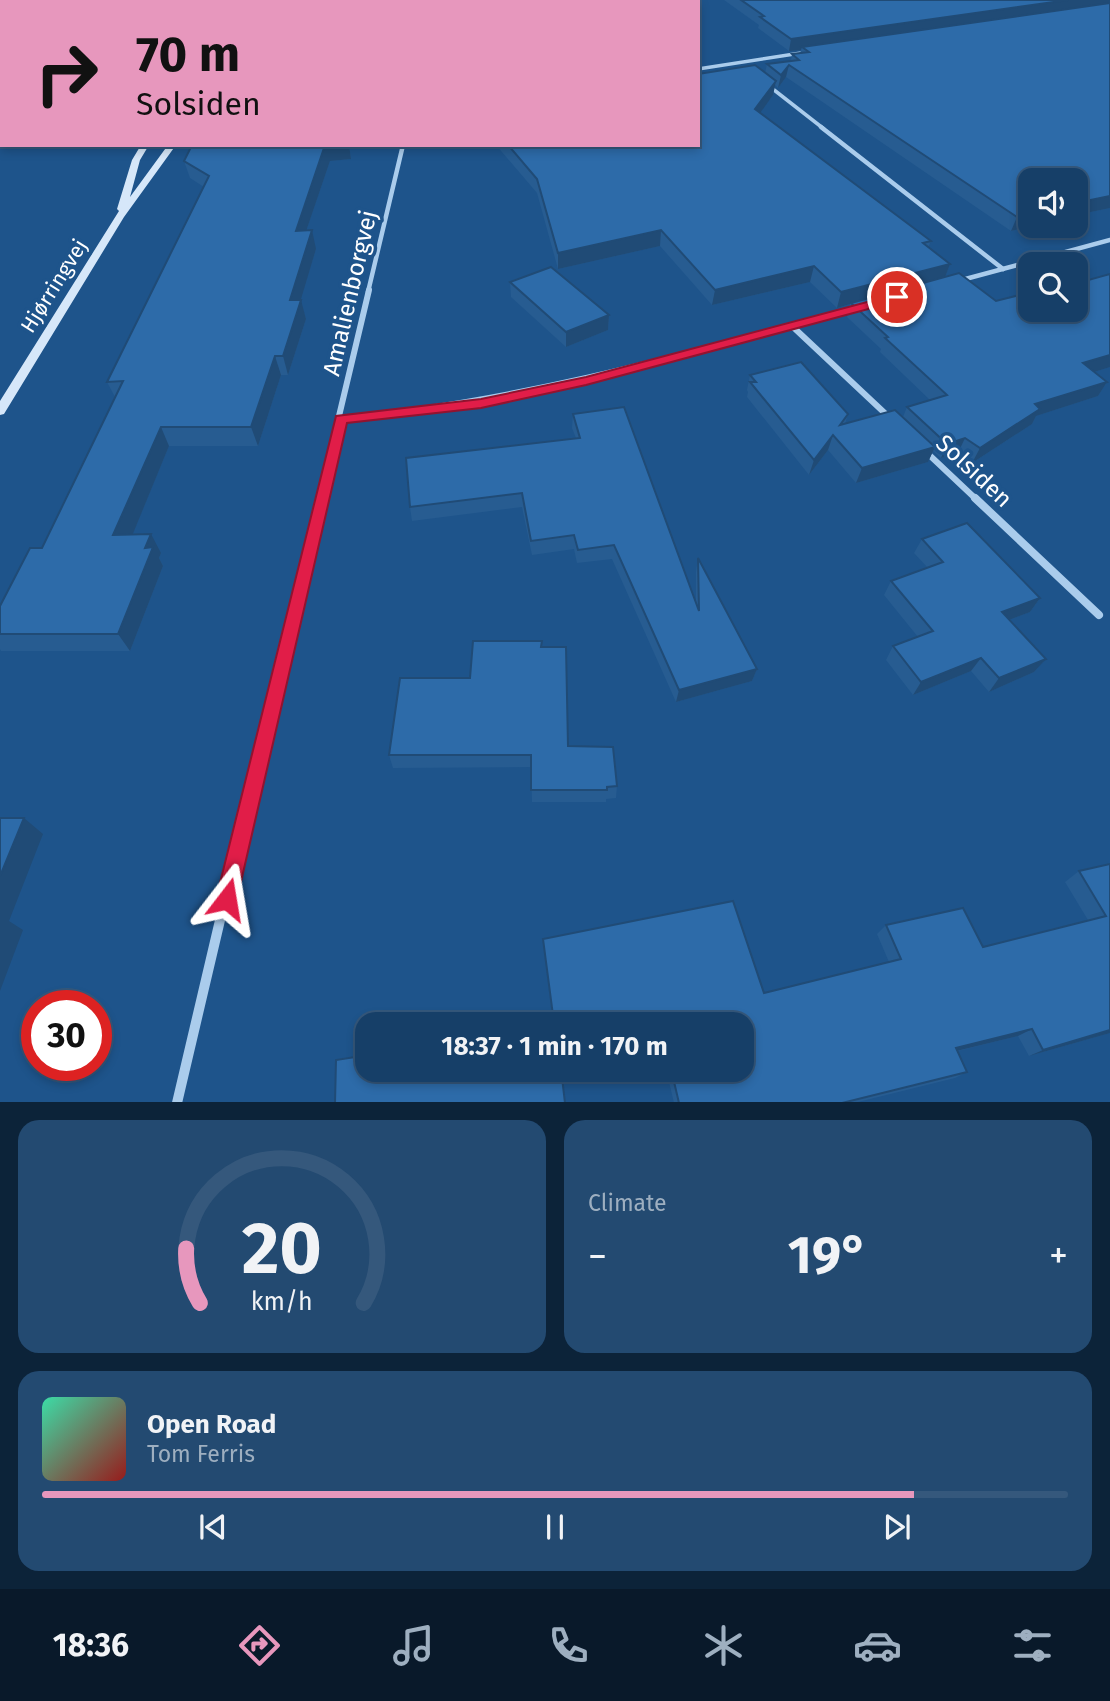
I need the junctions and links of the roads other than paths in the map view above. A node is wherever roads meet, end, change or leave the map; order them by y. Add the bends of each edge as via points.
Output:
1 (806, 53) edge
2 (740, 63) junction
3 (700, 69) edge
4 (751, 72) edge
5 (762, 80) edge
6 (144, 147) edge
7 (171, 147) edge
8 (403, 147) edge
9 (120, 217) junction
10 (1110, 240) edge
11 (1003, 269) junction
12 (950, 283) edge
13 (858, 308) edge
14 (792, 326) junction
15 (0, 411) edge
16 (341, 419) junction
17 (901, 428) edge
18 (921, 447) edge
19 (1099, 615) dead end
20 (177, 1102) edge

1 - 2 street
2 - 3 street
2 - 4 street
5 - 11 street
6 - 9 main road, Hjørringvej
7 - 9 main road, Hjørringvej
8 - 16 street, Amalienborgvej
9 - 15 main road, Hjørringvej
10 - 11 street
11 - 12 street
13 - 14 street
14 - 16 street via 481,404
14 - 17 street, Solsiden
16 - 20 street, Amalienborgvej
18 - 19 street, Solsiden

